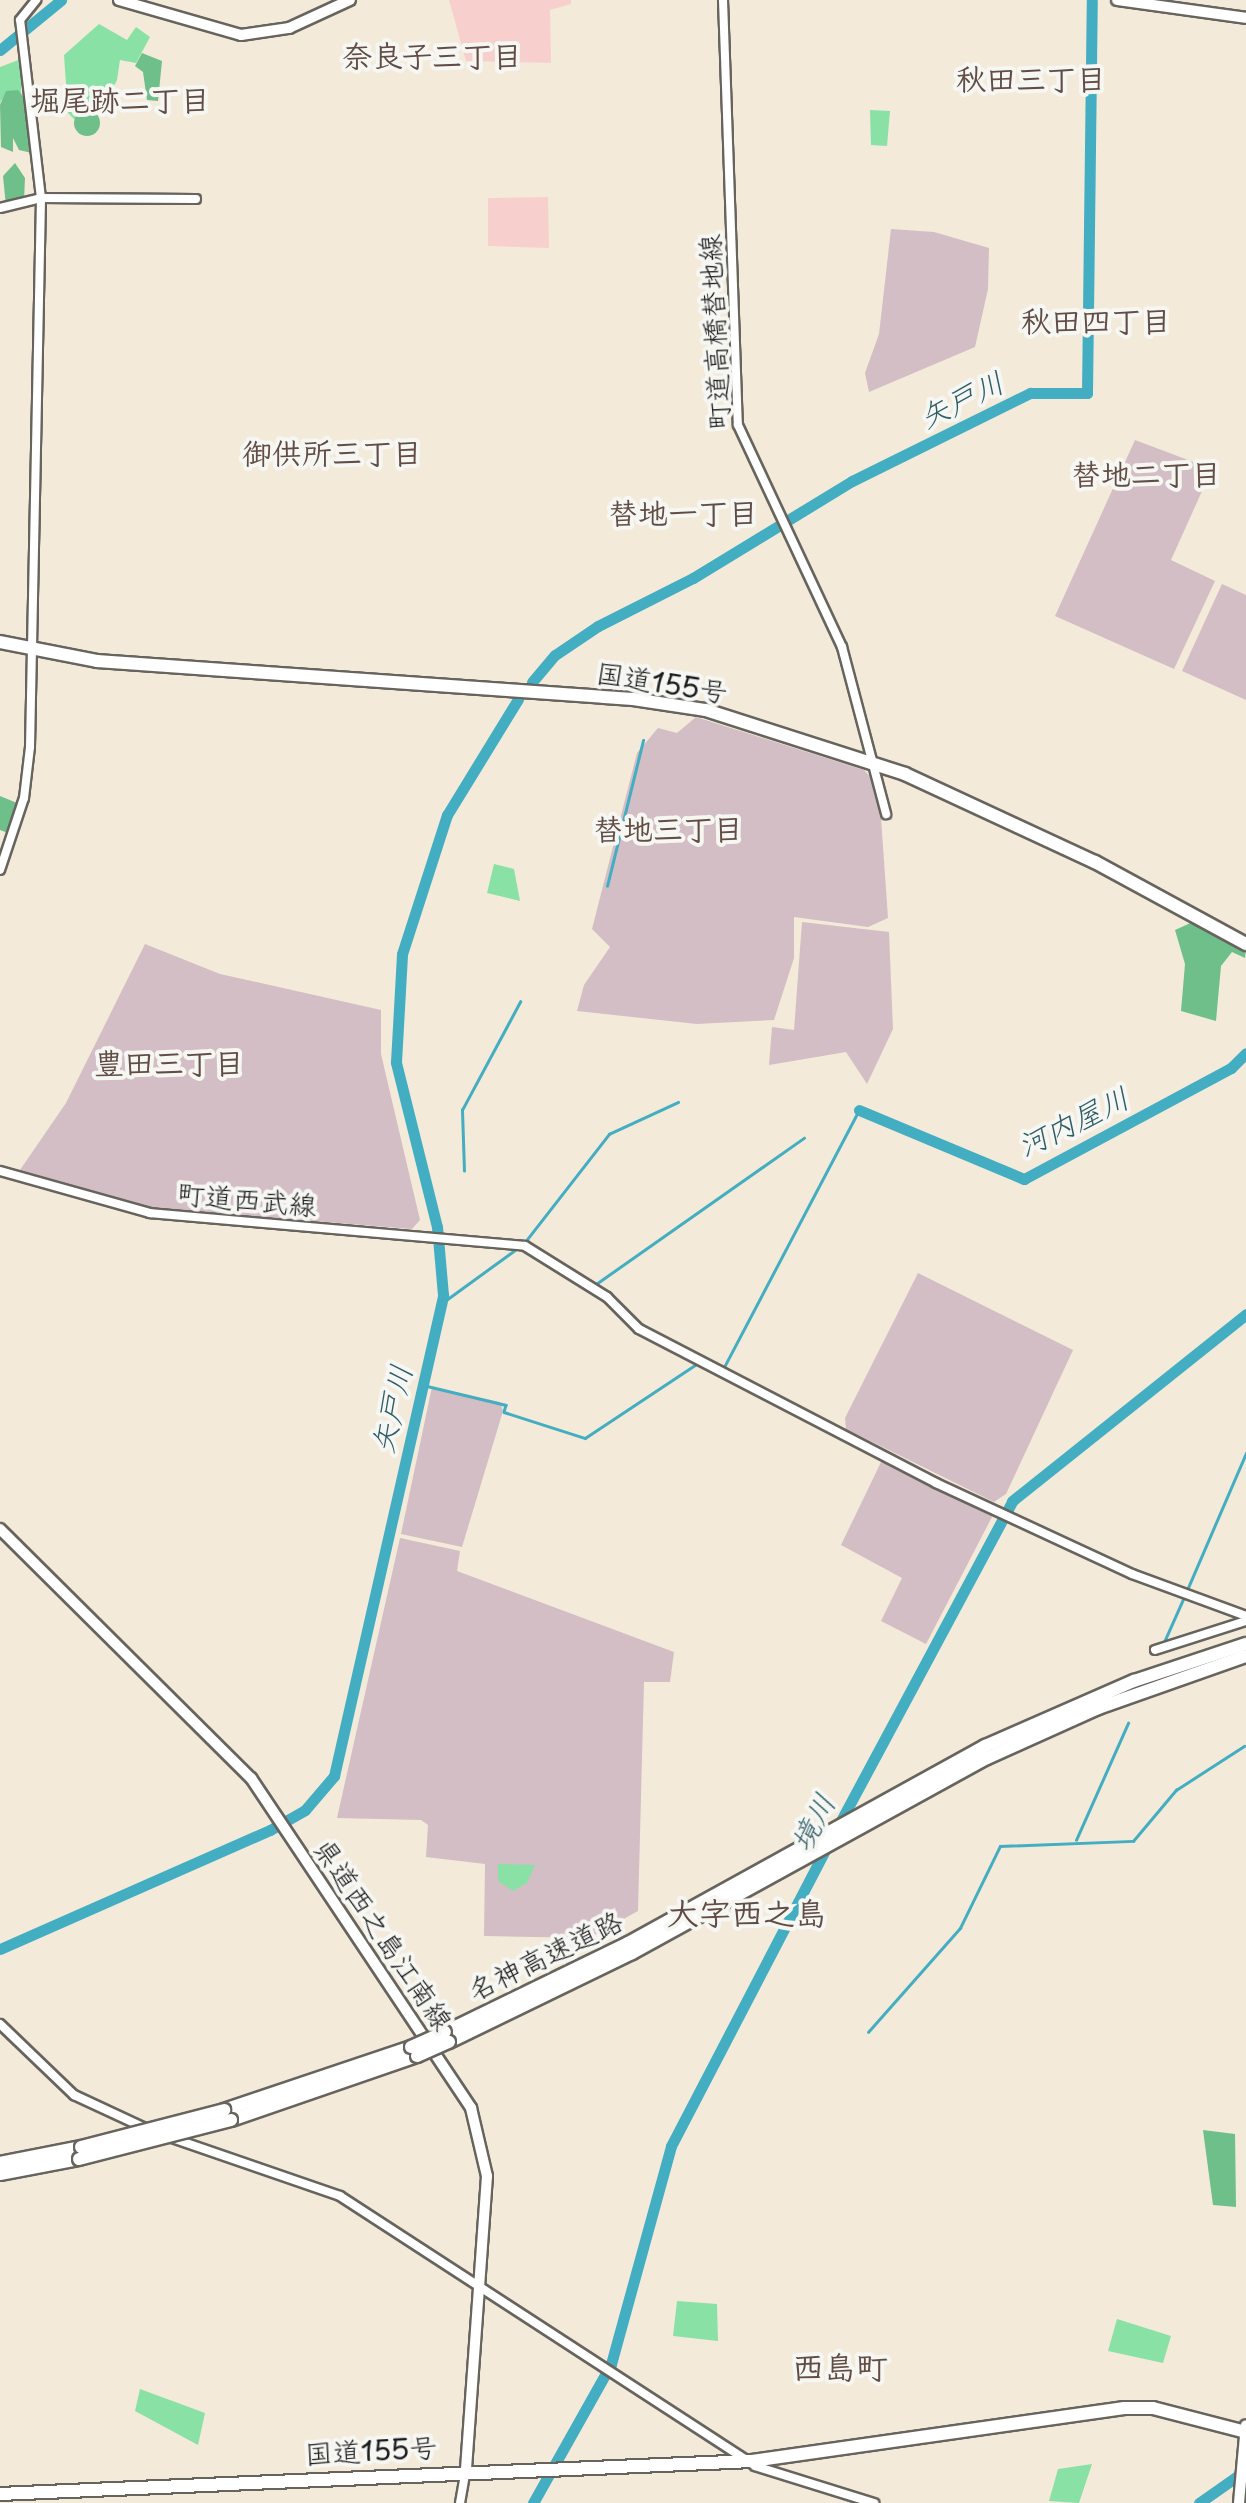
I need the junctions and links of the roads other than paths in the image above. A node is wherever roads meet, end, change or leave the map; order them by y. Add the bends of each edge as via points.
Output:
1 (36, 0) edge
2 (119, 0) edge
3 (350, 0) edge
4 (723, 0) edge
5 (1116, 0) edge
6 (1246, 18) edge
7 (42, 198) junction
8 (196, 199) dead end
9 (0, 208) edge
10 (0, 645) edge
11 (32, 650) junction
12 (874, 762) junction
13 (886, 814) dead end
14 (0, 870) edge
15 (1244, 942) edge
16 (0, 1171) edge
17 (0, 1529) edge
18 (1246, 1618) edge
19 (1246, 1644) edge
20 (1155, 1650) dead end
21 (1246, 1656) edge
22 (1222, 1657) junction
23 (948, 1772) junction
24 (0, 2024) edge
25 (447, 2037) junction
26 (80, 2153) junction
27 (0, 2163) edge
28 (0, 2174) edge
29 (481, 2284) junction
30 (1246, 2429) edge
31 (746, 2459) junction
32 (466, 2469) junction
33 (0, 2494) edge
34 (460, 2503) edge
35 (874, 2503) edge
36 (1239, 2503) edge

1 - 7 street via 21,23
2 - 3 main road via 204,29 247,35 289,28
4 - 12 street, 町道高橋替地線 via 736,415 745,450 842,647
5 - 6 main road
7 - 8 street
7 - 9 street
7 - 11 street
10 - 11 highway, 国道155号
11 - 12 highway, 国道155号 via 97,661 659,702
11 - 14 street via 25,792
12 - 13 street, 町道高橋替地線
12 - 15 highway, 国道155号 via 1095,862
16 - 18 street, 町道西武線 via 150,1213 525,1246 607,1297 639,1328 936,1482 1132,1574
17 - 29 main road, 県道西之島江南線 via 213,1736 275,1810 474,2116 488,2176
18 - 20 street
19 - 22 highway, 名神高速道路
21 - 22 highway, 名神高速道路
22 - 23 highway, 名神高速道路 via 1059,1718
23 - 25 highway, 名神高速道路
23 - 25 highway, 名神高速道路 via 600,1969
24 - 29 street via 43,2071 96,2109 340,2196
25 - 26 highway, 名神高速道路, bridge via 228,2115
26 - 27 highway, 名神高速道路
26 - 28 highway, 名神高速道路
29 - 31 street
29 - 32 main road, 県道西之島江南線
30 - 31 highway, 国道155号 via 1130,2401
30 - 36 main road
31 - 32 highway, 国道155号
31 - 35 street
32 - 33 highway, 国道155号
32 - 34 street

